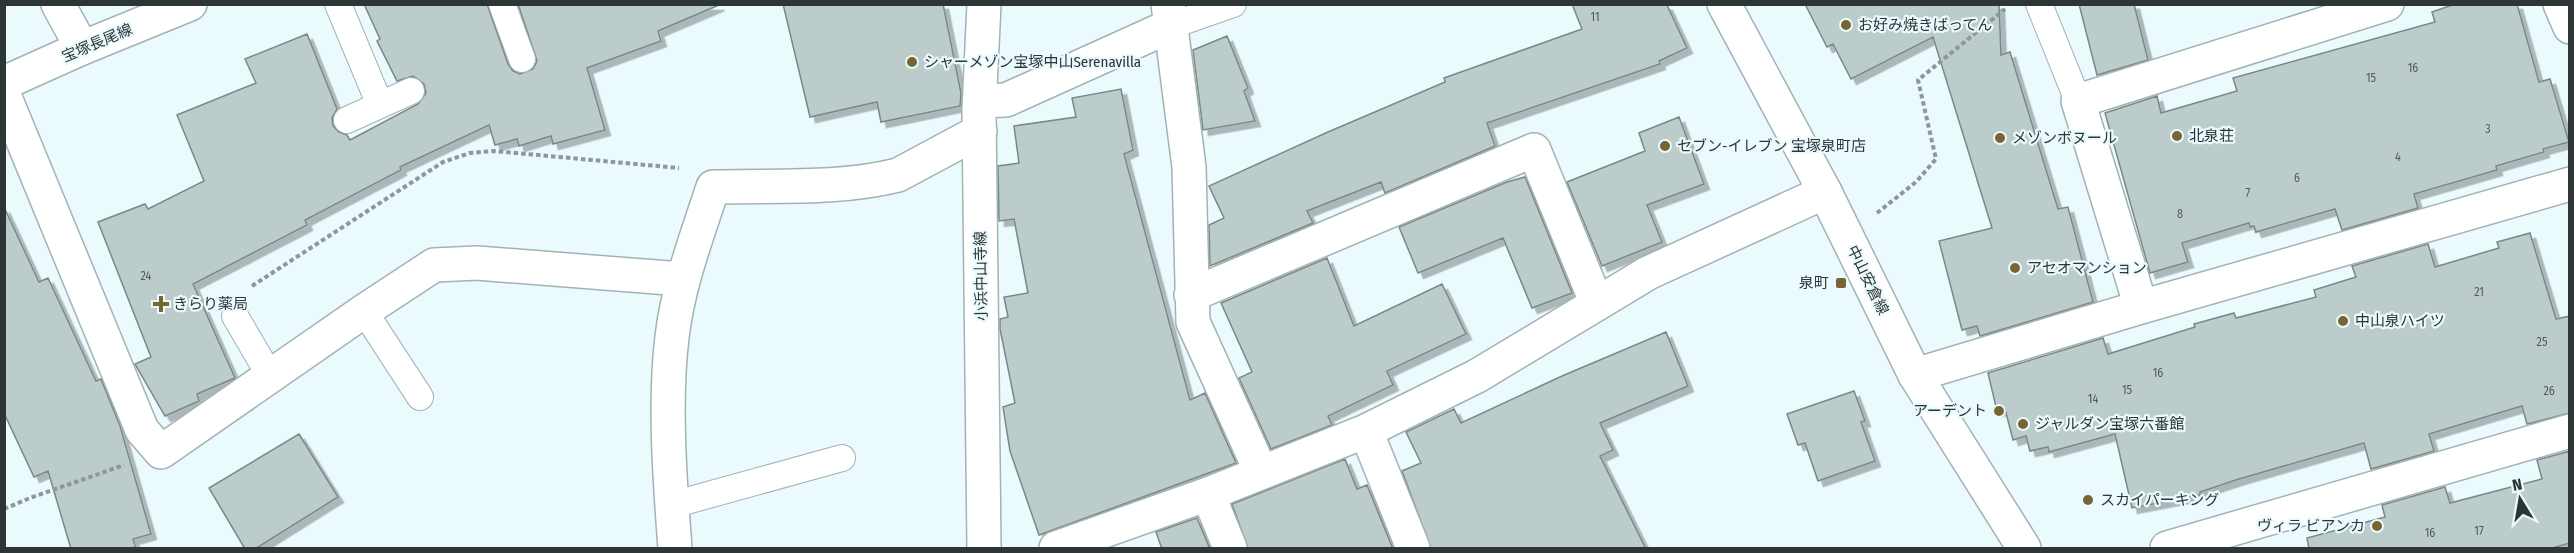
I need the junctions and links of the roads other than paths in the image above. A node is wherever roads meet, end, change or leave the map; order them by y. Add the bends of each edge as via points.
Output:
1 (58, 4) edge
2 (190, 4) edge
3 (338, 4) edge
4 (502, 4) edge
5 (984, 4) edge
6 (1233, 4) edge
7 (1724, 4) edge
8 (2039, 4) edge
9 (2387, 4) edge
10 (2560, 4) edge
11 (1169, 15) edge
12 (2570, 27) edge
13 (82, 48) junction
14 (522, 59) dead end
15 (4, 83) edge
16 (411, 91) dead end
17 (4, 95) edge
18 (2078, 100) junction
19 (380, 105) junction
20 (980, 116) junction
21 (347, 120) dead end
22 (2570, 184) edge
23 (1825, 192) junction
24 (682, 279) junction
25 (1191, 295) junction
26 (1597, 304) junction
27 (2141, 307) junction
28 (364, 310) junction
29 (235, 316) road end
30 (1915, 375) junction
31 (270, 376) junction
32 (420, 397) dead end
33 (1366, 431) junction
34 (2570, 431) edge
35 (842, 458) dead end
36 (1261, 472) junction
37 (1208, 494) junction
38 (672, 505) junction
39 (675, 549) edge
40 (984, 549) edge
41 (1056, 549) edge
42 (1230, 549) edge
43 (1413, 549) edge
44 (2024, 549) edge
45 (2168, 549) edge

1 - 13 street
2 - 13 street, 宝塚長尾線
3 - 19 lane
4 - 14 lane
5 - 20 street, 小浜中山寺線
6 - 11 lane
7 - 23 street, 中山安倉線
8 - 18 lane
9 - 18 street
10 - 12 street
11 - 20 street
11 - 25 street via 1189,167
13 - 15 street, 宝塚長尾線
16 - 19 lane
17 - 31 street via 141,430 161,452
18 - 27 street
19 - 21 lane
20 - 24 street via 898,175 883,179 713,187
20 - 40 street, 小浜中山寺線
22 - 27 street
23 - 26 street via 1648,273
23 - 30 street, 中山安倉線
24 - 28 street via 477,263 434,265
24 - 38 street via 672,338
25 - 26 street via 1534,150
25 - 36 street via 1193,322
26 - 33 street via 1477,376
27 - 30 street
28 - 31 street
28 - 32 lane
29 - 31 lane
30 - 44 street, 中山安倉線
33 - 36 street
33 - 43 street
34 - 45 street
35 - 38 lane
36 - 37 street
37 - 41 street
37 - 42 street
38 - 39 street

